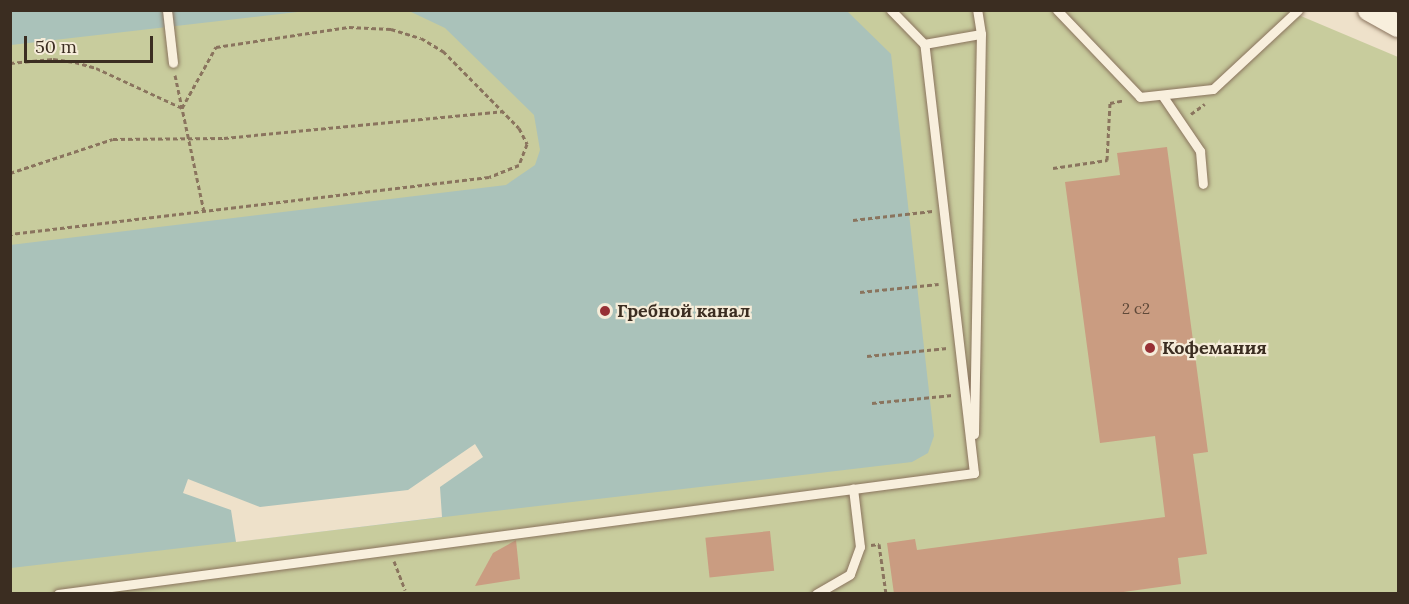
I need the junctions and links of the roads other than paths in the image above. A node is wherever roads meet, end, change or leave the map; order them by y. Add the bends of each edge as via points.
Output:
1 (167, 10) edge
2 (891, 10) edge
3 (977, 10) edge
4 (1057, 10) edge
5 (1298, 10) edge
6 (1369, 10) edge
7 (1398, 26) edge
8 (981, 34) junction
9 (924, 44) junction
10 (173, 63) road end
11 (1162, 95) junction
12 (1203, 184) dead end
13 (974, 473) junction
14 (853, 488) junction
15 (58, 594) edge
16 (816, 594) edge

1 - 10 lane
2 - 9 lane
3 - 8 lane
4 - 11 lane via 1140,98
5 - 11 lane via 1213,89
6 - 7 street
8 - 9 lane
8 - 13 lane
9 - 13 lane
11 - 12 lane via 1200,151
13 - 14 lane
14 - 15 lane
14 - 16 lane via 860,547 850,574

